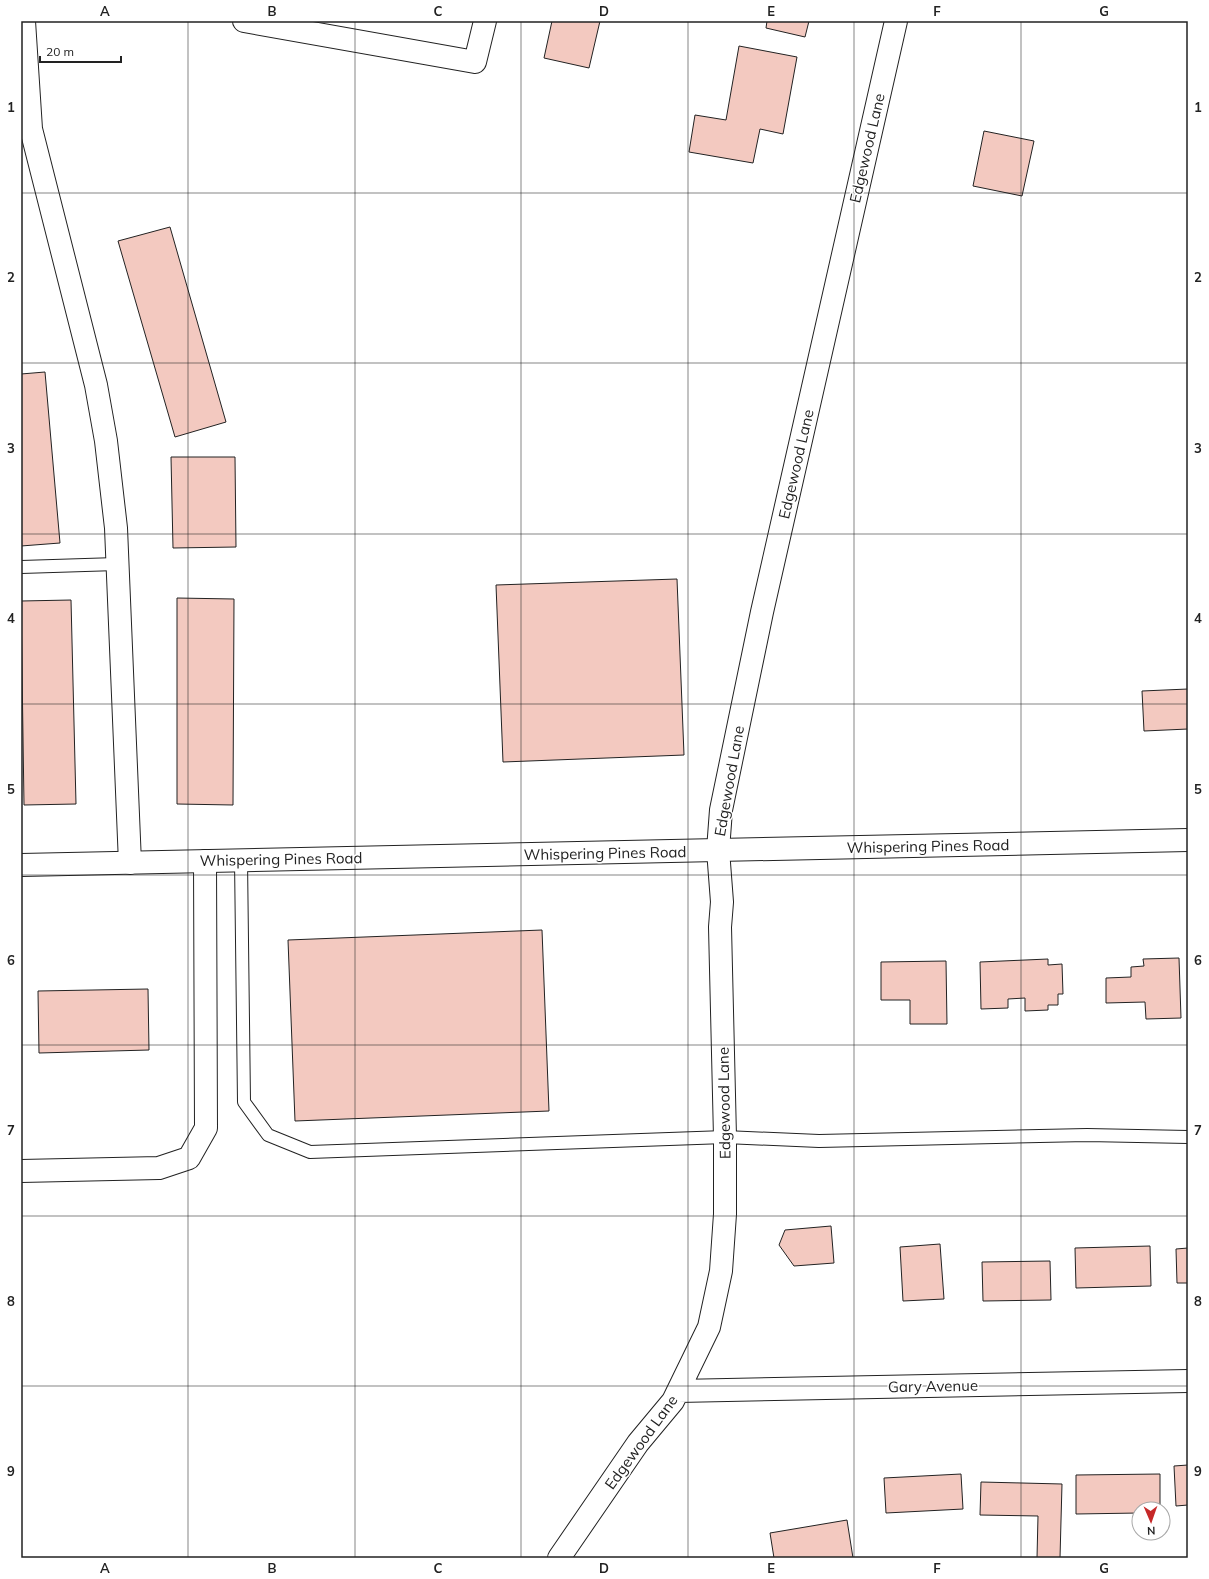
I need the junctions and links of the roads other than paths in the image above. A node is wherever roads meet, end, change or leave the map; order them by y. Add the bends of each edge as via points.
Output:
1 (24, 21) edge
2 (244, 21) edge
3 (485, 21) edge
4 (896, 21) edge
5 (117, 564) junction
6 (21, 567) edge
7 (1188, 840) edge
8 (718, 850) junction
9 (241, 860) junction
10 (205, 861) junction
11 (130, 863) junction
12 (21, 865) edge
13 (725, 1136) junction
14 (1188, 1137) edge
15 (21, 1171) edge
16 (1188, 1381) edge
17 (678, 1391) junction
18 (559, 1558) edge

1 - 5 street via 31,129 96,385 106,441 116,528
2 - 3 street via 475,62
4 - 8 street, Edgewood Lane via 762,612 721,810
5 - 6 lane
5 - 11 street
7 - 8 street, Whispering Pines Road
8 - 9 street, Whispering Pines Road
8 - 13 street, Edgewood Lane via 722,902 720,927
9 - 10 street, Whispering Pines Road
9 - 13 lane via 244,1102 268,1135 310,1152
10 - 11 street, Whispering Pines Road
10 - 15 street via 206,1128 189,1158 159,1168
11 - 12 street, Whispering Pines Road
13 - 14 lane via 819,1141 1087,1135
13 - 17 street, Edgewood Lane via 725,1214 721,1271 709,1327
16 - 17 street, Gary Avenue
17 - 18 street, Edgewood Lane via 673,1401 638,1443

